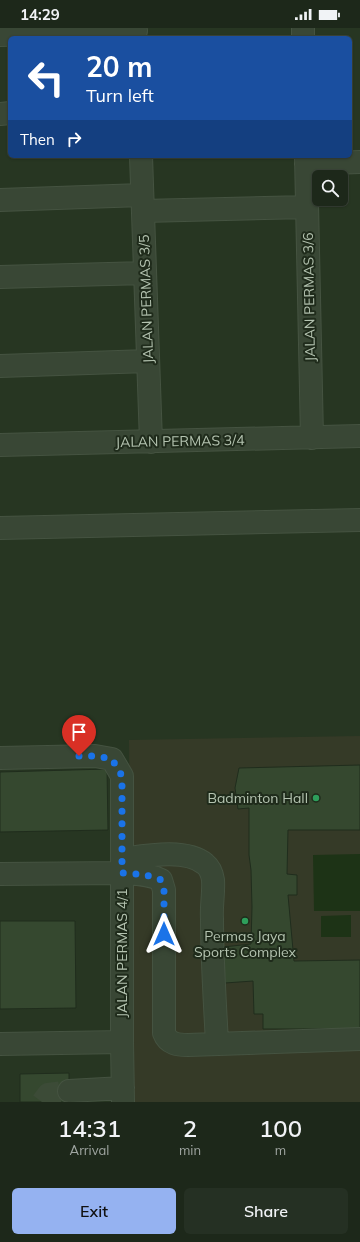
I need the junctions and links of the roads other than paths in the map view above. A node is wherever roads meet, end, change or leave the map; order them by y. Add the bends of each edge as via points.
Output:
1 (136, 32) edge
2 (0, 35) edge
3 (141, 158) edge
4 (306, 160) edge
5 (360, 162) edge
6 (0, 200) edge
7 (142, 203) junction
8 (307, 207) junction
9 (145, 274) junction
10 (0, 277) edge
11 (148, 361) junction
12 (0, 366) edge
13 (360, 436) edge
14 (312, 438) junction
15 (151, 442) junction
16 (0, 445) edge
17 (360, 520) edge
18 (0, 528) edge
19 (0, 758) edge
20 (122, 866) junction
21 (0, 874) edge
22 (360, 1039) edge
23 (122, 1042) junction
24 (0, 1044) edge
25 (217, 1044) junction
26 (69, 1091) tunnel mouth
27 (123, 1095) edge

1 - 2 street
3 - 7 street, JALAN PERMAS 3/5
4 - 5 street
4 - 8 street, JALAN PERMAS 3/6
6 - 7 street
7 - 8 street
7 - 9 street, JALAN PERMAS 3/5
8 - 14 street, JALAN PERMAS 3/6
9 - 10 street
9 - 11 street, JALAN PERMAS 3/5
11 - 12 street
11 - 15 street, JALAN PERMAS 3/5
13 - 14 street, JALAN PERMAS 3/4
14 - 15 street, JALAN PERMAS 3/4
15 - 16 street, JALAN PERMAS 3/4
17 - 18 street
19 - 20 street, JALAN PERMAS 4/1 via 95,756 112,759 122,776
20 - 21 street
20 - 23 street, JALAN PERMAS 4/1
20 - 25 street via 161,880 164,890 166,1037 180,1045
20 - 25 street via 141,856 175,854 196,859 210,869 213,879
22 - 25 street
23 - 24 street
23 - 27 street, JALAN PERMAS 4/1
26 - 27 street

